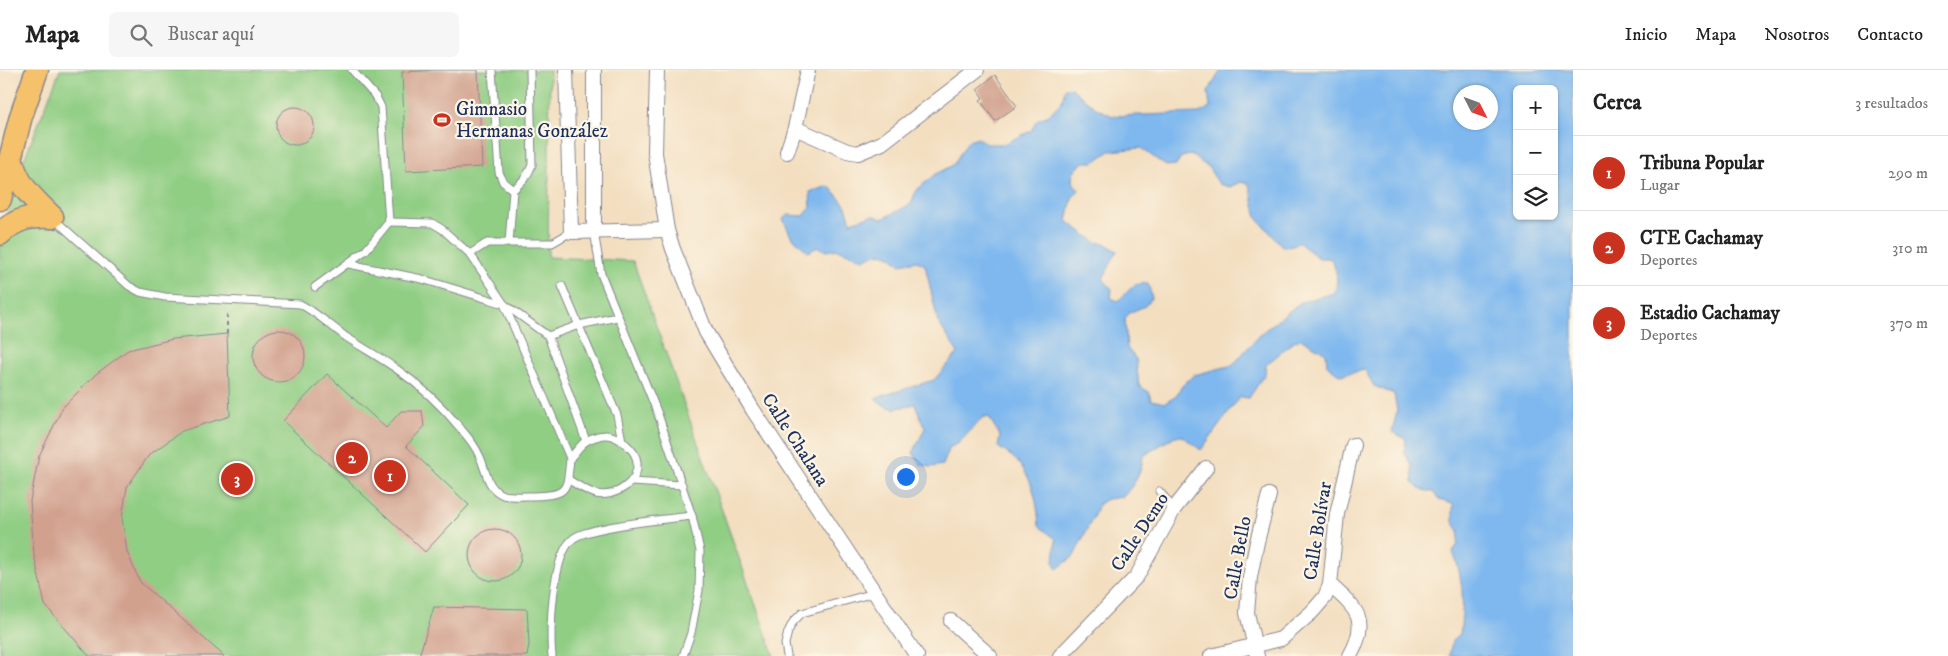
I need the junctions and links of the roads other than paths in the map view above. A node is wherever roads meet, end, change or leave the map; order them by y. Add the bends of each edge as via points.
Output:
1 (37, 70) edge
2 (352, 70) edge
3 (492, 70) edge
4 (530, 70) edge
5 (566, 70) edge
6 (594, 70) edge
7 (657, 70) edge
8 (808, 70) edge
9 (977, 70) edge
10 (795, 128) junction
11 (786, 152) dead end
12 (11, 158) junction
13 (512, 190) junction
14 (0, 198) edge
15 (52, 217) junction
16 (389, 222) junction
17 (594, 230) junction
18 (667, 230) junction
19 (571, 232) junction
20 (0, 234) edge
21 (509, 243) junction
22 (470, 254) junction
23 (349, 264) junction
24 (562, 286) dead end
25 (315, 287) dead end
26 (504, 304) junction
27 (618, 317) junction
28 (579, 325) junction
29 (548, 336) junction
30 (586, 441) junction
31 (622, 441) junction
32 (1353, 445) dead end
33 (570, 458) junction
34 (1206, 468) dead end
35 (569, 480) junction
36 (630, 482) junction
37 (682, 485) junction
38 (1159, 491) dead end
39 (1269, 495) dead end
40 (1174, 509) junction
41 (692, 516) junction
42 (1330, 585) junction
43 (874, 592) junction
44 (951, 621) dead end
45 (1256, 650) edge
46 (552, 656) edge
47 (683, 656) edge
48 (787, 656) edge
49 (917, 656) edge
50 (990, 656) edge
51 (1060, 656) edge
52 (1210, 656) edge
53 (1350, 656) edge

1 - 12 main road
2 - 16 lane via 382,107
3 - 13 lane via 499,172
4 - 13 lane via 532,165 525,178
5 - 19 street
6 - 17 street
7 - 18 street, Calle Chalana via 655,152
8 - 10 street
9 - 10 street via 882,143 858,153
10 - 11 street
12 - 14 main road
12 - 15 main road via 23,186
13 - 21 lane
15 - 20 main road via 35,216 20,220
15 - 35 lane via 140,292 165,297 300,304 313,311 398,370 442,407 464,431 493,488 503,495 555,495
16 - 22 lane via 432,223
16 - 23 lane via 366,250
17 - 18 street
17 - 19 street
17 - 27 lane via 601,274
18 - 43 street, Calle Chalana via 706,332 753,410
19 - 21 lane via 552,243
21 - 22 lane via 487,243
22 - 26 lane
23 - 25 lane
23 - 26 lane via 422,279
24 - 28 lane
26 - 29 lane
26 - 33 lane
27 - 28 lane
27 - 37 lane via 658,414
28 - 29 lane
28 - 31 lane via 617,415
29 - 30 lane
30 - 31 lane via 605,435
30 - 33 lane
31 - 36 lane via 633,451 638,464
32 - 42 street, Calle Bolívar via 1337,514
33 - 35 lane
34 - 40 street, Calle Demo
35 - 36 lane via 598,494 620,490
36 - 37 lane
37 - 41 lane
38 - 40 lane
39 - 45 street, Calle Bello via 1250,578 1247,614
40 - 51 street, Calle Demo via 1137,576
41 - 46 lane via 598,529 575,537 568,544 562,554 553,597
41 - 47 lane via 700,551 698,590
42 - 45 street, Calle Bolívar via 1312,612 1282,639
42 - 53 street via 1353,605 1358,615 1360,625
43 - 48 lane via 802,613 788,632
43 - 49 street, Calle Chalana
44 - 50 street
45 - 52 street, Calle Bolívar

